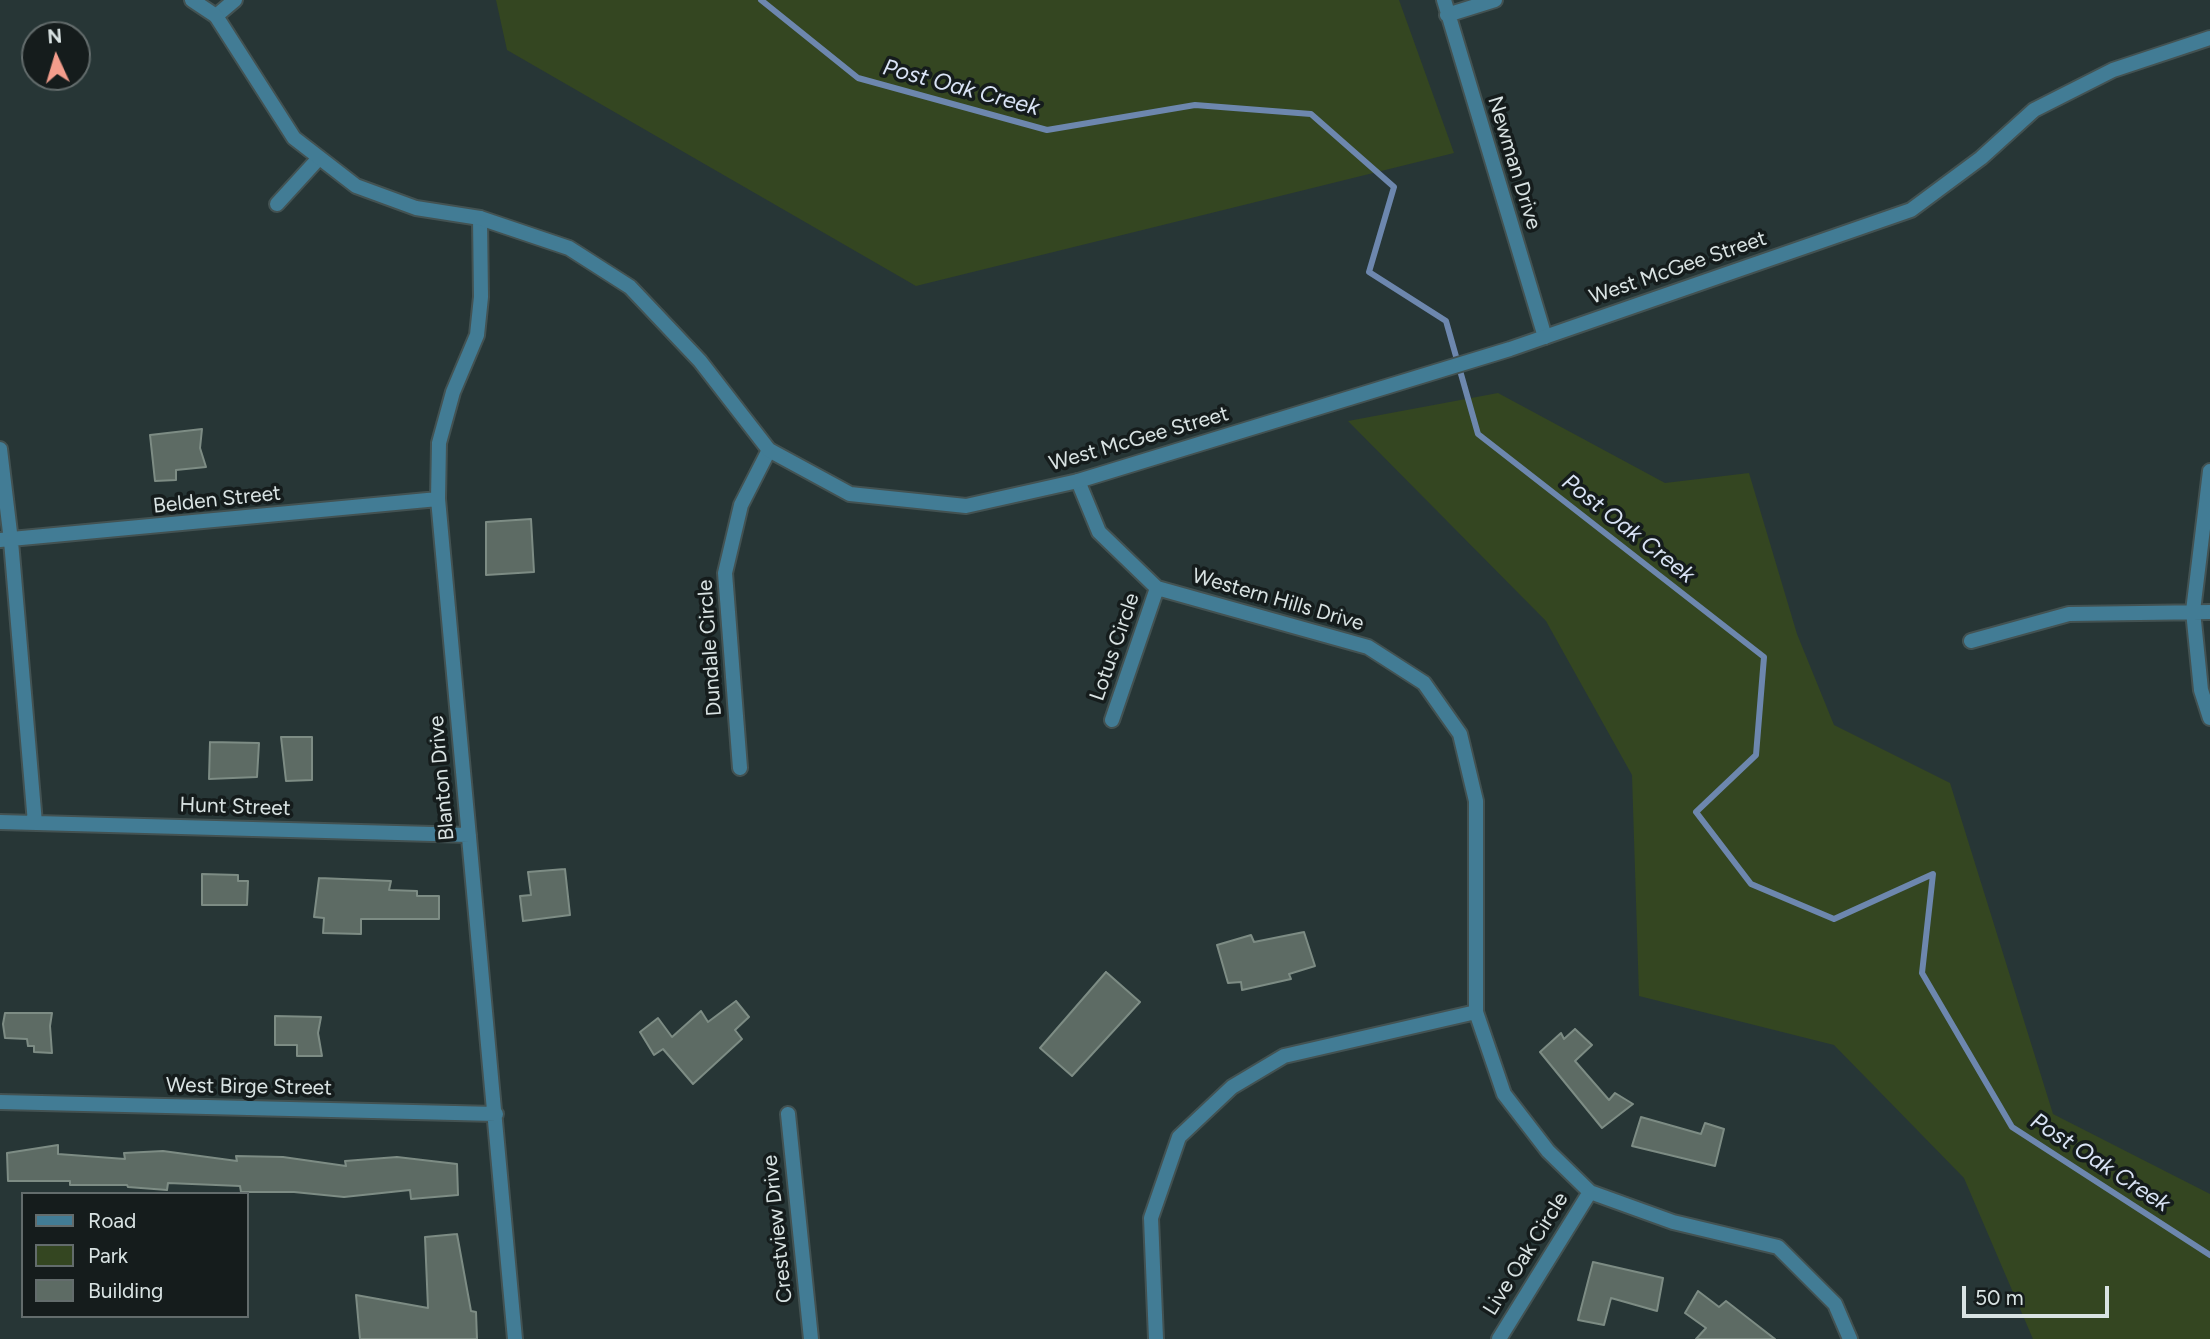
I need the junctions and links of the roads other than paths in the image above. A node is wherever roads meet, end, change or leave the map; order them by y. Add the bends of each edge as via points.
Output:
1 (192, 0) edge
2 (235, 0) edge
3 (1444, 0) edge
4 (1495, 0) edge
5 (1447, 15) junction
6 (216, 16) junction
7 (2210, 38) edge
8 (320, 158) junction
9 (277, 204) dead end
10 (480, 218) junction
11 (1545, 337) junction
12 (0, 449) edge
13 (769, 450) junction
14 (2210, 471) edge
15 (1078, 481) junction
16 (438, 499) junction
17 (6, 541) edge
18 (1157, 588) junction
19 (2193, 611) junction
20 (2210, 612) edge
21 (1971, 641) dead end
22 (2210, 718) edge
23 (1112, 720) dead end
24 (740, 768) dead end
25 (0, 822) edge
26 (35, 823) junction
27 (469, 835) junction
28 (1476, 1012) junction
29 (0, 1102) edge
30 (496, 1114) junction
31 (788, 1114) dead end
32 (1590, 1192) junction
33 (515, 1339) edge
34 (811, 1339) edge
35 (1156, 1339) edge
36 (1499, 1339) edge
37 (1850, 1339) edge

1 - 6 street, West McGee Street
2 - 6 street
3 - 5 street, Newman Drive
4 - 5 street
5 - 11 street, Newman Drive
6 - 8 street, West McGee Street via 294,138
7 - 11 street, West McGee Street via 2113,70 2034,110 1981,158 1911,210
8 - 9 street
8 - 10 street, West McGee Street via 356,186 415,208
10 - 13 street, West McGee Street via 569,248 630,287 700,361
10 - 16 street, Blanton Drive via 477,335 453,392 439,443
11 - 15 street, West McGee Street
12 - 17 street
13 - 15 street, West McGee Street via 850,494 966,506
13 - 24 street, Dundale Circle via 741,505 725,573
14 - 19 street
15 - 18 street, Western Hills Drive via 1099,532
16 - 17 street, Belden Street
16 - 27 street, Blanton Drive
17 - 26 street
18 - 23 street, Lotus Circle
18 - 28 street, Western Hills Drive via 1368,647 1424,683 1460,734 1476,801
19 - 20 street
19 - 21 street via 2069,614
19 - 22 street via 2201,690
25 - 26 street, Hunt Street
26 - 27 street, Hunt Street
27 - 30 street, Blanton Drive
28 - 32 street, Western Hills Drive via 1504,1094 1548,1151
28 - 35 street via 1284,1056 1232,1087 1179,1137 1151,1218
29 - 30 street, West Birge Street
30 - 33 street, Blanton Drive
31 - 34 street, Crestview Drive
32 - 36 street, Live Oak Circle
32 - 37 street, Western Hills Drive via 1673,1222 1778,1247 1835,1304

